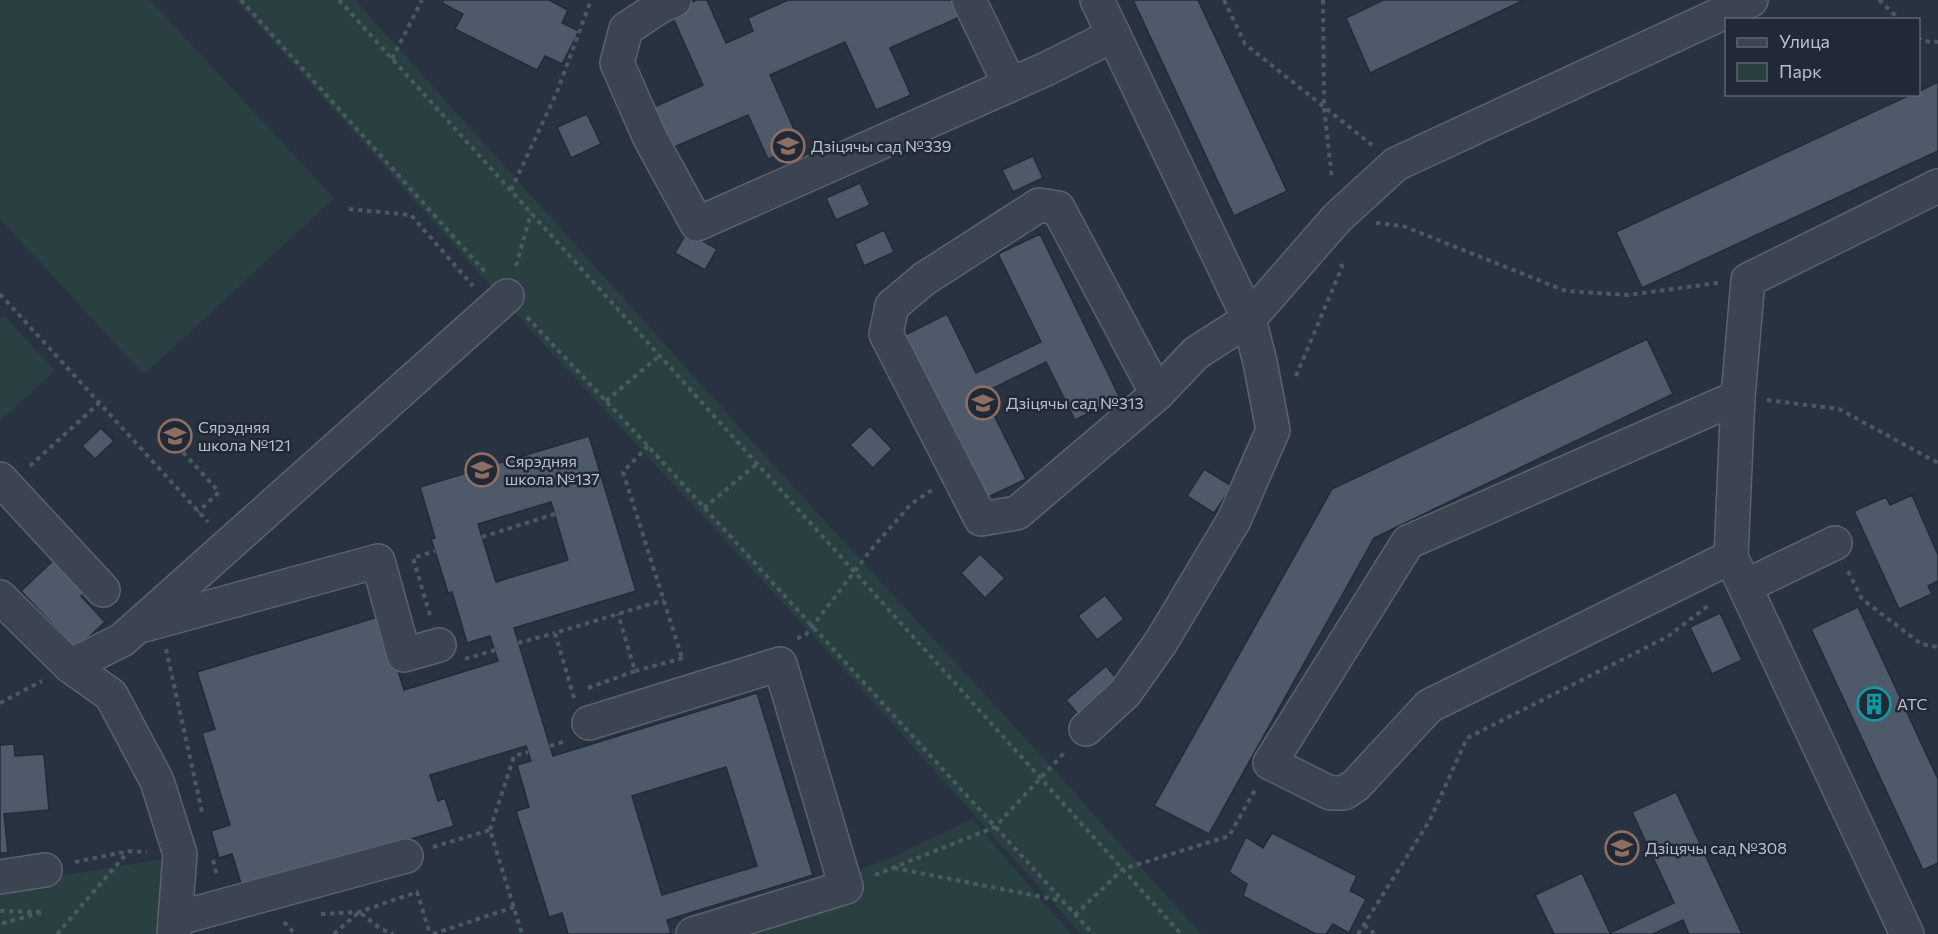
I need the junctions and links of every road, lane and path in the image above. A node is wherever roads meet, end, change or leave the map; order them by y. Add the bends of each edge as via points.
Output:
1 (241, 0) edge
2 (339, 0) edge
3 (422, 0) edge
4 (591, 0) edge
5 (674, 0) edge
6 (969, 0) edge
7 (1097, 0) edge
8 (1224, 0) edge
9 (1323, 0) edge
10 (1751, 0) edge
11 (1879, 0) edge
12 (1898, 18) edge
13 (1114, 35) junction
14 (1920, 39) edge
15 (1938, 42) edge
16 (392, 59) junction
17 (1010, 85) junction
18 (1324, 107) junction
19 (1396, 164) junction
20 (1938, 186) edge
21 (511, 190) junction
22 (349, 209) dead end
23 (531, 213) junction
24 (1337, 218) junction
25 (1748, 280) junction
26 (0, 294) edge
27 (500, 302) junction
28 (1249, 319) junction
29 (660, 355) junction
30 (1292, 386) dead end
31 (1157, 394) junction
32 (1738, 397) junction
33 (606, 401) junction
34 (99, 403) junction
35 (171, 439) dead end
36 (648, 446) junction
37 (758, 463) junction
38 (1938, 463) edge
39 (958, 473) junction
40 (4, 483) edge
41 (704, 508) junction
42 (198, 512) junction
43 (555, 514) dead end
44 (482, 537) dead end
45 (1835, 543) joint
46 (228, 545) junction
47 (1731, 557) junction
48 (854, 571) junction
49 (1746, 586) junction
50 (103, 590) dead end
51 (0, 597) edge
52 (664, 600) junction
53 (618, 614) junction
54 (148, 624) junction
55 (555, 633) junction
56 (518, 643) dead end
57 (439, 645) dead end
58 (1938, 647) edge
59 (682, 658) dead end
60 (70, 666) junction
61 (573, 693) junction
62 (10, 699) dead end
63 (0, 703) edge
64 (578, 722) junction
65 (1086, 729) joint
66 (550, 746) dead end
67 (528, 752) dead end
68 (1270, 763) junction
69 (1042, 779) junction
70 (203, 815) dead end
71 (995, 827) junction
72 (490, 830) junction
73 (129, 851) junction
74 (195, 851) junction
75 (406, 856) junction
76 (58, 866) joint
77 (893, 868) junction
78 (1124, 869) junction
79 (0, 877) edge
80 (846, 887) junction
81 (417, 892) junction
82 (1063, 901) junction
83 (223, 906) junction
84 (514, 908) junction
85 (0, 911) edge
86 (359, 912) junction
87 (313, 914) dead end
88 (1075, 915) junction
89 (0, 924) edge
90 (1364, 925) junction
91 (174, 927) edge
92 (1087, 928) junction
93 (57, 934) edge
94 (334, 934) edge
95 (393, 934) edge
96 (432, 934) edge
97 (522, 934) edge
98 (693, 934) edge
99 (1082, 934) edge
100 (1093, 934) edge
101 (1181, 934) edge
102 (1358, 934) edge
103 (1375, 934) edge
104 (1907, 934) edge

1 - 27 path
2 - 16 path
3 - 16 path
4 - 21 path via 557,92
5 - 17 lane via 626,29 617,63 697,224
6 - 17 lane
7 - 13 lane
8 - 18 path via 1245,44
9 - 18 path
10 - 19 lane
11 - 12 path
13 - 17 lane
13 - 28 lane
14 - 15 path
16 - 21 path
18 - 19 path
18 - 24 path
19 - 24 lane
20 - 25 lane
21 - 23 path
22 - 27 path via 411,215
23 - 27 path
23 - 29 path
24 - 25 path via 1403,226 1566,291 1628,295
24 - 28 lane
24 - 30 path via 1342,267
25 - 32 lane
26 - 34 path
27 - 33 path
27 - 46 lane
28 - 31 lane via 1196,352
28 - 65 lane via 1273,430 1234,520 1161,642 1125,693
29 - 33 path
29 - 37 path
31 - 39 lane via 1017,513 981,519
31 - 39 lane via 1058,208 1039,205 924,279 892,306 886,334
32 - 38 path via 1839,410
32 - 47 lane
32 - 68 lane via 1408,542
33 - 36 path
34 - 40 path
34 - 42 path
35 - 42 path via 219,492
36 - 41 path
36 - 52 path via 623,472
37 - 41 path
37 - 48 path
39 - 48 path via 911,504
40 - 50 lane
41 - 71 path
42 - 46 path
43 - 44 path
45 - 49 lane
45 - 58 path via 1862,599 1921,644
46 - 54 lane
47 - 49 lane
47 - 68 lane via 1429,706 1344,793 1330,793
48 - 69 path
49 - 90 path via 1717,599 1667,637 1467,738 1431,820
49 - 104 lane
51 - 60 lane
52 - 53 path
52 - 59 path
53 - 55 path
53 - 61 path via 635,671
54 - 57 lane via 378,561 404,655
54 - 60 lane
54 - 70 path
55 - 56 path
55 - 61 path
60 - 74 lane via 111,695
61 - 64 path
62 - 63 path
64 - 66 path
64 - 80 lane via 780,664
65 - 69 path
67 - 72 path via 514,756
68 - 78 path via 1229,836
69 - 71 path
69 - 78 path
71 - 77 path
71 - 82 path
72 - 75 path
72 - 84 path
73 - 74 path
73 - 76 path
73 - 93 path
74 - 83 path
74 - 91 lane
75 - 81 path
75 - 83 lane
76 - 79 lane
77 - 80 path
77 - 82 path
78 - 88 path
78 - 101 path
80 - 98 lane
81 - 86 path
81 - 96 path
82 - 88 path
83 - 91 lane
84 - 96 path
84 - 97 path
85 - 89 path via 43,912
86 - 87 path
86 - 94 path
86 - 95 path via 381,930
88 - 92 path
90 - 102 path
90 - 103 path
92 - 99 path
92 - 100 path

